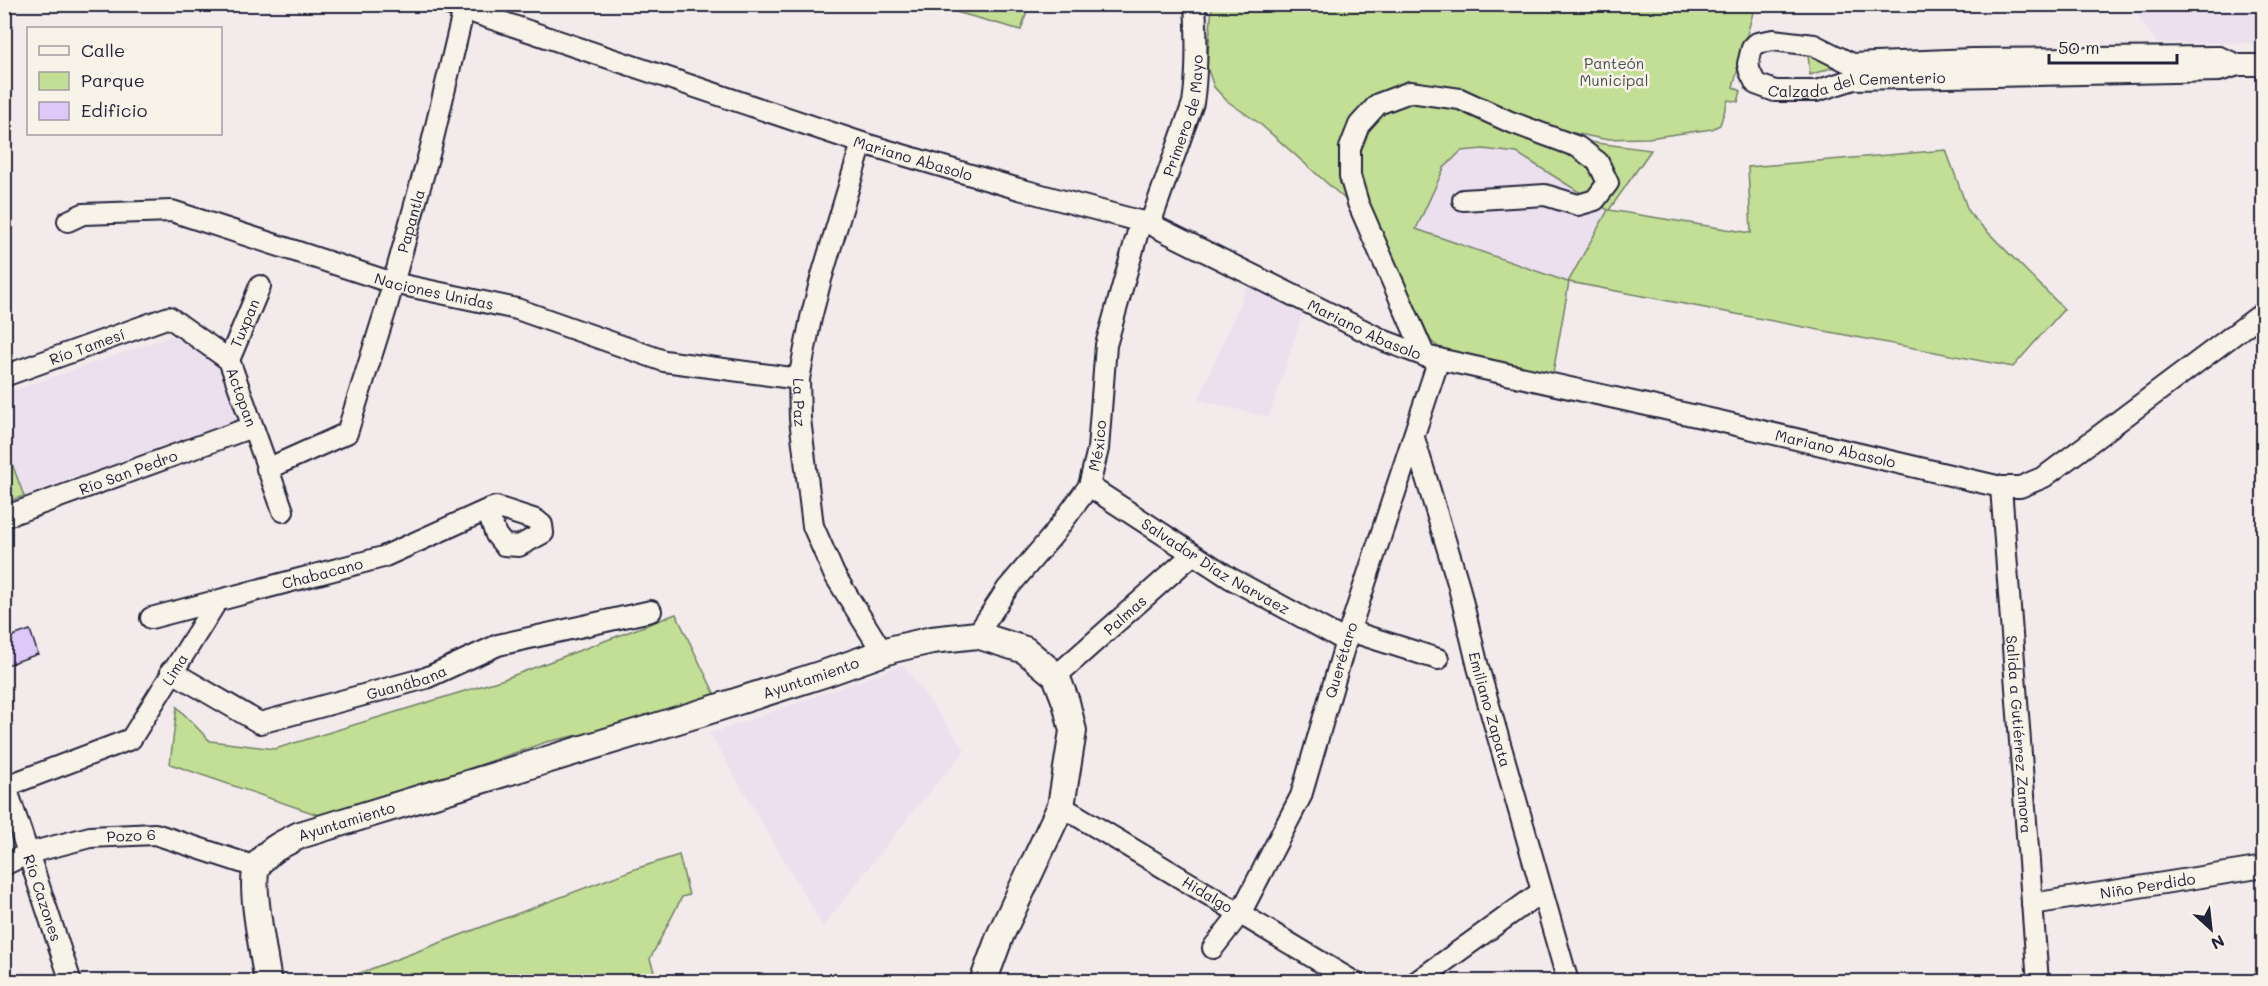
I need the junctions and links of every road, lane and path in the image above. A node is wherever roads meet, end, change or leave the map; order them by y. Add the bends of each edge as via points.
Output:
1 (1195, 4) edge
2 (459, 6) edge
3 (2264, 65) edge
4 (1853, 72) junction
5 (862, 143) junction
6 (1463, 200) dead end
7 (68, 221) dead end
8 (1145, 222) junction
9 (393, 283) junction
10 (260, 286) dead end
11 (2264, 312) edge
12 (169, 317) joint
13 (1432, 357) junction
14 (229, 360) junction
15 (4, 376) edge
16 (800, 379) junction
17 (252, 427) junction
18 (1414, 438) junction
19 (267, 469) junction
20 (1089, 486) junction
21 (2001, 487) junction
22 (487, 510) dead end
23 (283, 511) dead end
24 (4, 517) edge
25 (1192, 555) junction
26 (217, 601) junction
27 (651, 611) dead end
28 (151, 618) dead end
29 (977, 635) junction
30 (1348, 636) junction
31 (883, 652) junction
32 (1438, 659) dead end
33 (171, 671) junction
34 (1056, 676) junction
35 (5, 784) edge
36 (1061, 806) junction
37 (29, 853) junction
38 (4, 865) edge
39 (256, 867) junction
40 (2264, 867) edge
41 (1541, 892) junction
42 (2032, 904) junction
43 (1241, 912) junction
44 (1213, 948) dead end
45 (71, 981) edge
46 (268, 981) edge
47 (983, 981) edge
48 (1354, 981) edge
49 (1416, 981) edge
50 (1568, 981) edge
51 (2038, 981) edge

1 - 8 street, Primero de Mayo via 1197,61 1193,103
2 - 5 street, Mariano Abasolo
2 - 9 street, Papantla via 431,147
3 - 4 street, Calzada del Cementerio via 2219,70
4 - 4 street, Calzada del Cementerio via 1814,45 1773,40 1757,43 1748,64 1756,84 1775,91 1816,91
5 - 8 street, Mariano Abasolo
5 - 16 street, La Paz via 821,279
6 - 13 street via 1545,195 1578,205 1595,200 1608,183 1598,162 1578,147 1460,99 1410,93 1378,104 1359,125 1350,148 1350,176 1358,203
7 - 9 street, Naciones Unidas via 84,214 172,211
8 - 13 street, Mariano Abasolo via 1385,341
8 - 20 street, México via 1106,345 1098,449
9 - 16 street, Naciones Unidas via 517,309 664,361
9 - 19 street, Papantla via 346,434
10 - 14 street, Tuxpan
11 - 21 street, Mariano Abasolo via 2044,477 2020,487
12 - 14 street, Actopan
12 - 15 street, Río Tamesí
13 - 18 street, Querétaro
13 - 21 street, Mariano Abasolo
14 - 17 street, Actopan
16 - 31 street, La Paz via 800,419 813,526 834,574
17 - 19 street, Actopan
17 - 24 street, Río San Pedro
18 - 30 street, Querétaro
18 - 41 street, Emiliano Zapata via 1458,583
19 - 23 street, Actopan
20 - 25 street, Salvador Díaz Narvaez
20 - 29 street, México via 1007,589
21 - 42 street, Salida a Gutiérrez Zamora
22 - 26 street, Chabacano via 383,557
25 - 30 street, Salvador Díaz Narvaez
25 - 34 street, Palmas
26 - 28 street, Chabacano
26 - 33 street, Lima
27 - 33 street, Guanábana via 498,645 426,678 260,723
29 - 31 street, Ayuntamiento via 932,640
29 - 34 street, Ayuntamiento via 1025,650
30 - 32 street, Salvador Díaz Narvaez
30 - 43 street, Querétaro via 1301,796
31 - 39 street, Ayuntamiento via 621,738 300,835 272,850
33 - 35 street, Lima via 131,739
34 - 36 street, Ayuntamiento via 1073,731
35 - 37 street, Río Cazones
36 - 43 street, Hidalgo
36 - 47 street, Ayuntamiento
37 - 38 street, Pozo 6
37 - 39 street, Pozo 6 via 90,837 155,834
37 - 45 street, Río Cazones
39 - 46 street via 255,896
40 - 42 street, Niño Perdido
41 - 49 street
41 - 50 street, Emiliano Zapata
42 - 51 street, Salida a Gutiérrez Zamora
43 - 44 street, Querétaro
43 - 48 street, Hidalgo

